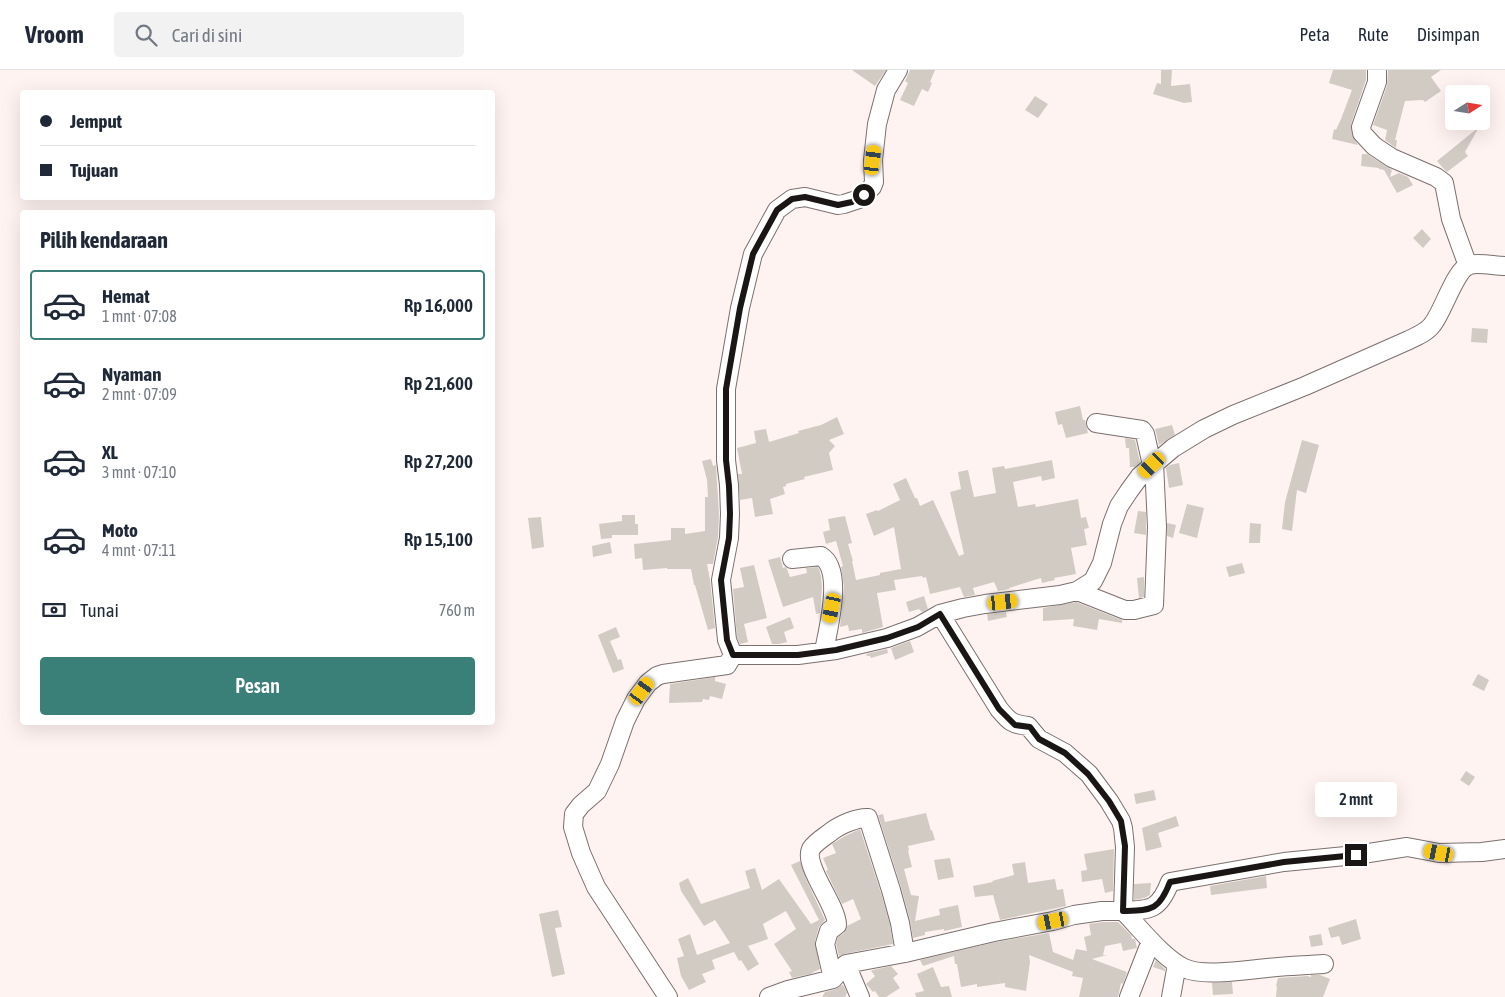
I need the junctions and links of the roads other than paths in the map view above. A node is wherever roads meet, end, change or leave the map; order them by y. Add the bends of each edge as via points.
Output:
1 (898, 70) edge
2 (1377, 70) edge
3 (1468, 266) junction
4 (1505, 266) edge
5 (1096, 423) dead end
6 (1153, 464) junction
7 (792, 559) dead end
8 (1077, 591) junction
9 (940, 614) junction
10 (824, 651) junction
11 (733, 655) junction
12 (1505, 849) edge
13 (1123, 911) junction
14 (1151, 941) junction
15 (905, 953) junction
16 (846, 964) junction
17 (1177, 964) junction
18 (1324, 964) dead end
19 (832, 979) junction
20 (668, 997) edge
21 (769, 997) edge
22 (860, 997) edge
23 (1129, 997) edge
24 (1171, 997) edge

1 - 11 street via 886,90 877,124 872,187 852,202 838,205 805,197 792,199 777,210 753,254 726,389 730,514 721,580 727,640
2 - 3 street via 1377,82 1361,127 1362,133 1392,158 1444,183
3 - 4 street
3 - 6 street via 1461,272 1437,319 1427,330 1306,386 1233,414 1173,448
5 - 6 street via 1142,430
6 - 8 street via 1140,476 1119,506 1102,563 1093,581
6 - 8 street via 1157,527 1154,605 1125,610
7 - 10 street via 821,556 827,561 834,590
8 - 9 street
9 - 10 street via 918,627 887,638
9 - 13 street via 1005,716 1015,725 1030,727 1039,739 1065,753 1088,774 1109,801 1121,821 1124,836
10 - 11 street via 798,655
11 - 20 street via 726,665 663,674 648,683 636,699 597,791 574,814 573,827 596,887
12 - 13 street via 1439,853 1407,847 1284,862 1170,882 1157,905 1147,910
13 - 14 street
13 - 15 street via 1074,915
14 - 17 street
14 - 23 street
15 - 16 street
15 - 19 street via 900,923 880,855 868,818 862,817 835,829 813,845 810,853 810,863 837,921 825,944
16 - 19 street
16 - 22 street
17 - 18 street via 1200,972
17 - 24 street
19 - 21 street

